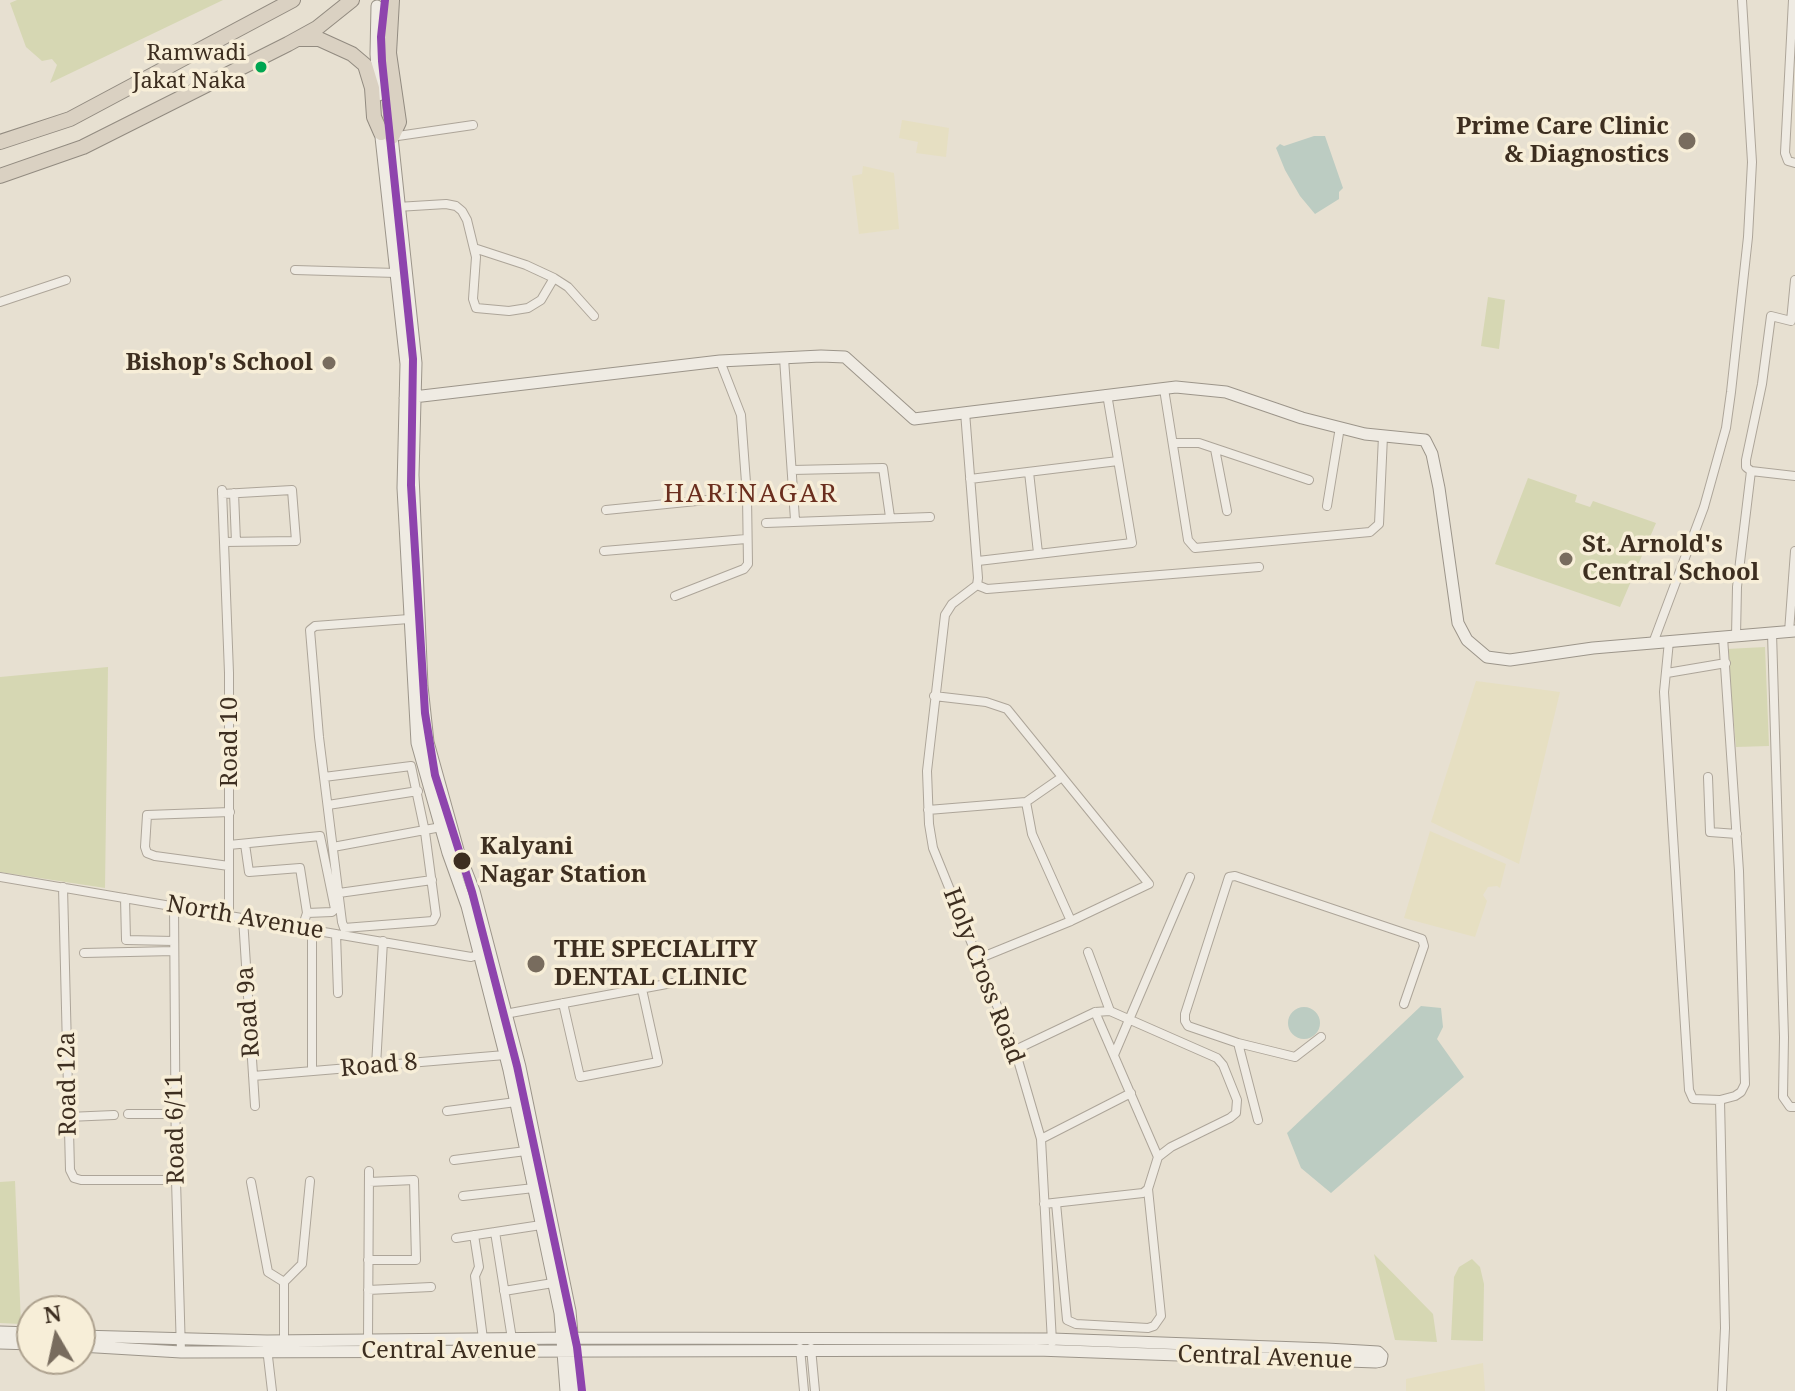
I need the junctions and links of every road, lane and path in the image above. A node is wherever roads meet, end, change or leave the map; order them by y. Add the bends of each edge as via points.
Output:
1 (293, 0) edge
2 (352, 0) edge
3 (1742, 0) edge
4 (1793, 0) edge
5 (385, 4) edge
6 (294, 40) junction
7 (1793, 40) edge
8 (473, 125) dead end
9 (385, 136) junction
10 (0, 142) edge
11 (1795, 163) edge
12 (0, 176) edge
13 (395, 207) junction
14 (474, 248) junction
15 (295, 270) dead end
16 (396, 273) junction
17 (554, 278) junction
18 (66, 280) dead end
19 (1795, 280) edge
20 (0, 302) edge
21 (594, 316) dead end
22 (784, 358) junction
23 (720, 361) junction
24 (1164, 389) junction
25 (1107, 394) junction
26 (411, 397) junction
27 (965, 412) junction
28 (1340, 427) junction
29 (1383, 436) junction
30 (1173, 443) junction
31 (1215, 449) junction
32 (1118, 461) junction
33 (792, 470) junction
34 (1751, 471) junction
35 (1029, 472) junction
36 (1795, 476) edge
37 (970, 479) junction
38 (1309, 480) dead end
39 (234, 493) junction
40 (747, 496) junction
41 (1327, 506) dead end
42 (606, 510) dead end
43 (1227, 511) dead end
44 (890, 517) junction
45 (930, 517) dead end
46 (795, 520) junction
47 (766, 523) dead end
48 (746, 539) junction
49 (224, 542) junction
50 (236, 542) junction
51 (604, 551) dead end
52 (1795, 551) edge
53 (1038, 553) junction
54 (978, 561) junction
55 (1259, 567) dead end
56 (977, 585) junction
57 (675, 596) dead end
58 (409, 619) junction
59 (1792, 631) edge
60 (1772, 633) junction
61 (1736, 636) junction
62 (1723, 637) junction
63 (1669, 641) junction
64 (1653, 643) junction
65 (1726, 663) junction
66 (1667, 673) junction
67 (934, 696) junction
68 (324, 777) junction
69 (1062, 777) junction
70 (1708, 777) dead end
71 (418, 791) junction
72 (1026, 802) junction
73 (328, 805) junction
74 (928, 810) junction
75 (230, 812) junction
76 (446, 826) junction
77 (425, 832) junction
78 (1737, 834) junction
79 (245, 844) junction
80 (229, 845) junction
81 (333, 847) junction
82 (229, 866) junction
83 (0, 877) edge
84 (1190, 877) dead end
85 (432, 880) junction
86 (63, 887) junction
87 (339, 893) junction
88 (125, 898) junction
89 (174, 906) junction
90 (307, 913) junction
91 (229, 915) junction
92 (243, 918) junction
93 (1071, 921) junction
94 (302, 928) junction
95 (312, 930) junction
96 (336, 934) junction
97 (383, 941) junction
98 (174, 946) junction
99 (1088, 952) dead end
100 (84, 953) dead end
101 (485, 954) junction
102 (980, 958) junction
103 (672, 983) dead end
104 (642, 989) junction
105 (338, 993) dead end
106 (563, 1003) junction
107 (1404, 1004) dead end
108 (1110, 1011) junction
109 (1095, 1012) junction
110 (505, 1014) junction
111 (1131, 1019) junction
112 (1321, 1037) dead end
113 (1238, 1043) junction
114 (1015, 1050) junction
115 (505, 1055) junction
116 (1114, 1055) junction
117 (376, 1066) junction
118 (312, 1071) junction
119 (253, 1076) junction
120 (1131, 1093) junction
121 (1720, 1100) junction
122 (516, 1102) junction
123 (255, 1106) dead end
124 (1795, 1107) edge
125 (447, 1111) dead end
126 (128, 1114) dead end
127 (175, 1114) junction
128 (114, 1115) dead end
129 (68, 1117) junction
130 (1258, 1120) dead end
131 (1041, 1139) junction
132 (526, 1151) junction
133 (1158, 1157) junction
134 (454, 1160) dead end
135 (369, 1171) dead end
136 (176, 1180) junction
137 (310, 1181) dead end
138 (251, 1182) dead end
139 (369, 1182) junction
140 (534, 1188) junction
141 (1148, 1189) junction
142 (463, 1196) dead end
143 (1056, 1203) junction
144 (1044, 1204) junction
145 (541, 1225) junction
146 (495, 1232) junction
147 (474, 1235) junction
148 (456, 1238) dead end
149 (368, 1260) junction
150 (284, 1282) junction
151 (553, 1283) junction
152 (431, 1287) dead end
153 (368, 1290) junction
154 (504, 1291) junction
155 (96, 1338) edge
156 (805, 1338) junction
157 (483, 1339) junction
158 (512, 1339) junction
159 (368, 1340) junction
160 (284, 1341) junction
161 (568, 1345) junction
162 (1052, 1345) junction
163 (96, 1346) edge
164 (181, 1346) junction
165 (267, 1346) junction
166 (806, 1352) junction
167 (1271, 1353) junction
168 (272, 1391) edge
169 (566, 1391) edge
170 (577, 1391) edge
171 (804, 1391) edge
172 (815, 1391) edge
173 (1722, 1391) edge

1 - 10 highway via 70,119
2 - 6 highway
3 - 64 street via 1752,162 1731,392 1712,481
4 - 7 street
5 - 9 highway via 399,122
6 - 9 highway via 319,39 365,65 374,117
6 - 12 highway via 83,147
7 - 11 street via 1785,153
8 - 9 street
9 - 13 street
13 - 14 street via 456,206 467,220
13 - 16 street
13 - 26 street via 416,363
14 - 17 street
14 - 17 street via 476,308 528,308 541,300
15 - 16 street
16 - 26 street
17 - 21 street
18 - 20 street
19 - 34 street via 1791,321 1771,316 1746,460
22 - 23 street
22 - 27 street via 845,357 914,419
22 - 33 street
23 - 26 street
23 - 40 street via 741,415
24 - 25 street
24 - 28 street via 1226,392
24 - 30 street
25 - 27 street
25 - 32 street
26 - 58 street via 402,475
26 - 76 street via 425,718
27 - 37 street
28 - 29 street
28 - 41 street
29 - 30 street via 1379,524 1370,532 1201,548 1188,540
29 - 64 street via 1418,438 1428,444 1458,623 1467,640 1487,657 1510,660
30 - 31 street
31 - 38 street
31 - 43 street
32 - 35 street
32 - 53 street via 1132,543
33 - 44 street via 883,468
33 - 46 street
34 - 36 street
34 - 61 street
35 - 37 street
35 - 53 street
37 - 54 street
39 - 49 street, Road 10 via 222,492
39 - 50 street
39 - 50 street via 292,490 296,541
40 - 42 street
40 - 48 street
44 - 45 street
44 - 46 street
46 - 47 street
48 - 51 street
48 - 57 street via 747,567
49 - 50 street
49 - 75 street, Road 10
52 - 59 street
53 - 54 street
54 - 56 street
55 - 56 street via 987,589
56 - 67 street, Holy Cross Road via 945,615
58 - 68 street via 310,630
58 - 76 street via 417,743
59 - 60 street
60 - 61 street
60 - 124 street via 1783,1097
61 - 62 street
62 - 63 street
62 - 65 street
63 - 64 street
63 - 66 street
65 - 66 street
65 - 78 street
66 - 121 street via 1689,1090 1693,1099
67 - 69 street via 1007,709
67 - 74 street, Holy Cross Road
68 - 71 street via 411,766
68 - 73 street
69 - 72 street
69 - 93 street via 1149,884
70 - 78 street via 1710,832
71 - 73 street
71 - 77 street
72 - 74 street
72 - 93 street via 1032,834
73 - 81 street
74 - 102 street, Holy Cross Road via 933,848
75 - 80 street, Road 10
75 - 82 street via 147,815 145,847 155,856
76 - 77 street
76 - 101 street via 474,891
77 - 81 street
77 - 85 street
78 - 121 street via 1745,1084 1735,1096
79 - 80 street
79 - 90 street via 249,872 300,868
79 - 90 street via 320,836 335,909
80 - 82 street, Road 10
81 - 87 street
82 - 91 street, Road 10
83 - 86 street, North Avenue
84 - 111 street
85 - 87 street
85 - 87 street via 436,915 429,923 344,928
86 - 88 street, North Avenue
86 - 129 street, Road 12a
88 - 89 street, North Avenue
88 - 98 street via 126,940
89 - 91 street, North Avenue
89 - 98 street, Road 6/11
90 - 94 street
91 - 92 street, North Avenue
92 - 94 street, North Avenue
92 - 119 street, Road 9a
93 - 102 street
94 - 95 street, North Avenue
95 - 96 street, North Avenue
95 - 118 street
96 - 97 street, North Avenue
96 - 105 street
97 - 101 street, North Avenue via 471,957
97 - 117 street
98 - 100 street
98 - 127 street, Road 6/11
99 - 108 street
101 - 110 street
101 - 115 street
102 - 114 street, Holy Cross Road
103 - 104 street
104 - 106 street
104 - 106 street via 658,1062 580,1077
106 - 110 street
107 - 113 street via 1422,939 1229,877 1185,1014 1188,1026
108 - 109 street
108 - 111 street
109 - 114 street
109 - 116 street
110 - 161 street via 520,1067
111 - 116 street
111 - 133 street via 1217,1058 1237,1100 1230,1118
112 - 113 street via 1295,1057
113 - 130 street
114 - 131 street, Holy Cross Road
115 - 117 street, Road 8
115 - 122 street
116 - 120 street
117 - 118 street, Road 8
118 - 119 street, Road 8
119 - 123 street, Road 9a
120 - 131 street
120 - 133 street
121 - 173 street
122 - 125 street
122 - 132 street
126 - 127 street
127 - 136 street, Road 6/11
128 - 129 street
129 - 136 street, Road 12a via 74,1178
131 - 144 street, Holy Cross Road
132 - 134 street
132 - 140 street
133 - 141 street
135 - 139 street
136 - 164 street, Road 6/11
137 - 150 street via 302,1264
138 - 150 street via 268,1272
139 - 149 street
139 - 149 street via 414,1180 416,1260
140 - 142 street
140 - 145 street
141 - 143 street
141 - 143 street via 1161,1316 1148,1328 1067,1320
143 - 144 street
144 - 162 street, Holy Cross Road
145 - 146 street
145 - 151 street
146 - 147 street
146 - 154 street
147 - 148 street
147 - 157 street
149 - 153 street
150 - 160 street
151 - 154 street
151 - 161 street
152 - 153 street
153 - 159 street
154 - 158 street
155 - 164 street, Central Avenue
156 - 161 street, Central Avenue
156 - 162 street, Central Avenue
156 - 166 street
157 - 158 street, Central Avenue
157 - 159 street, Central Avenue
158 - 161 street, Central Avenue
159 - 160 street, Central Avenue
160 - 165 street, Central Avenue
161 - 165 street, Central Avenue
161 - 166 street, Central Avenue
161 - 169 street
161 - 170 street
162 - 166 street, Central Avenue
162 - 167 street, Central Avenue
163 - 164 street, Central Avenue
164 - 165 street, Central Avenue
165 - 168 street
166 - 171 street
166 - 172 street
167 - 167 street, Central Avenue via 1378,1352 1382,1356 1376,1362

